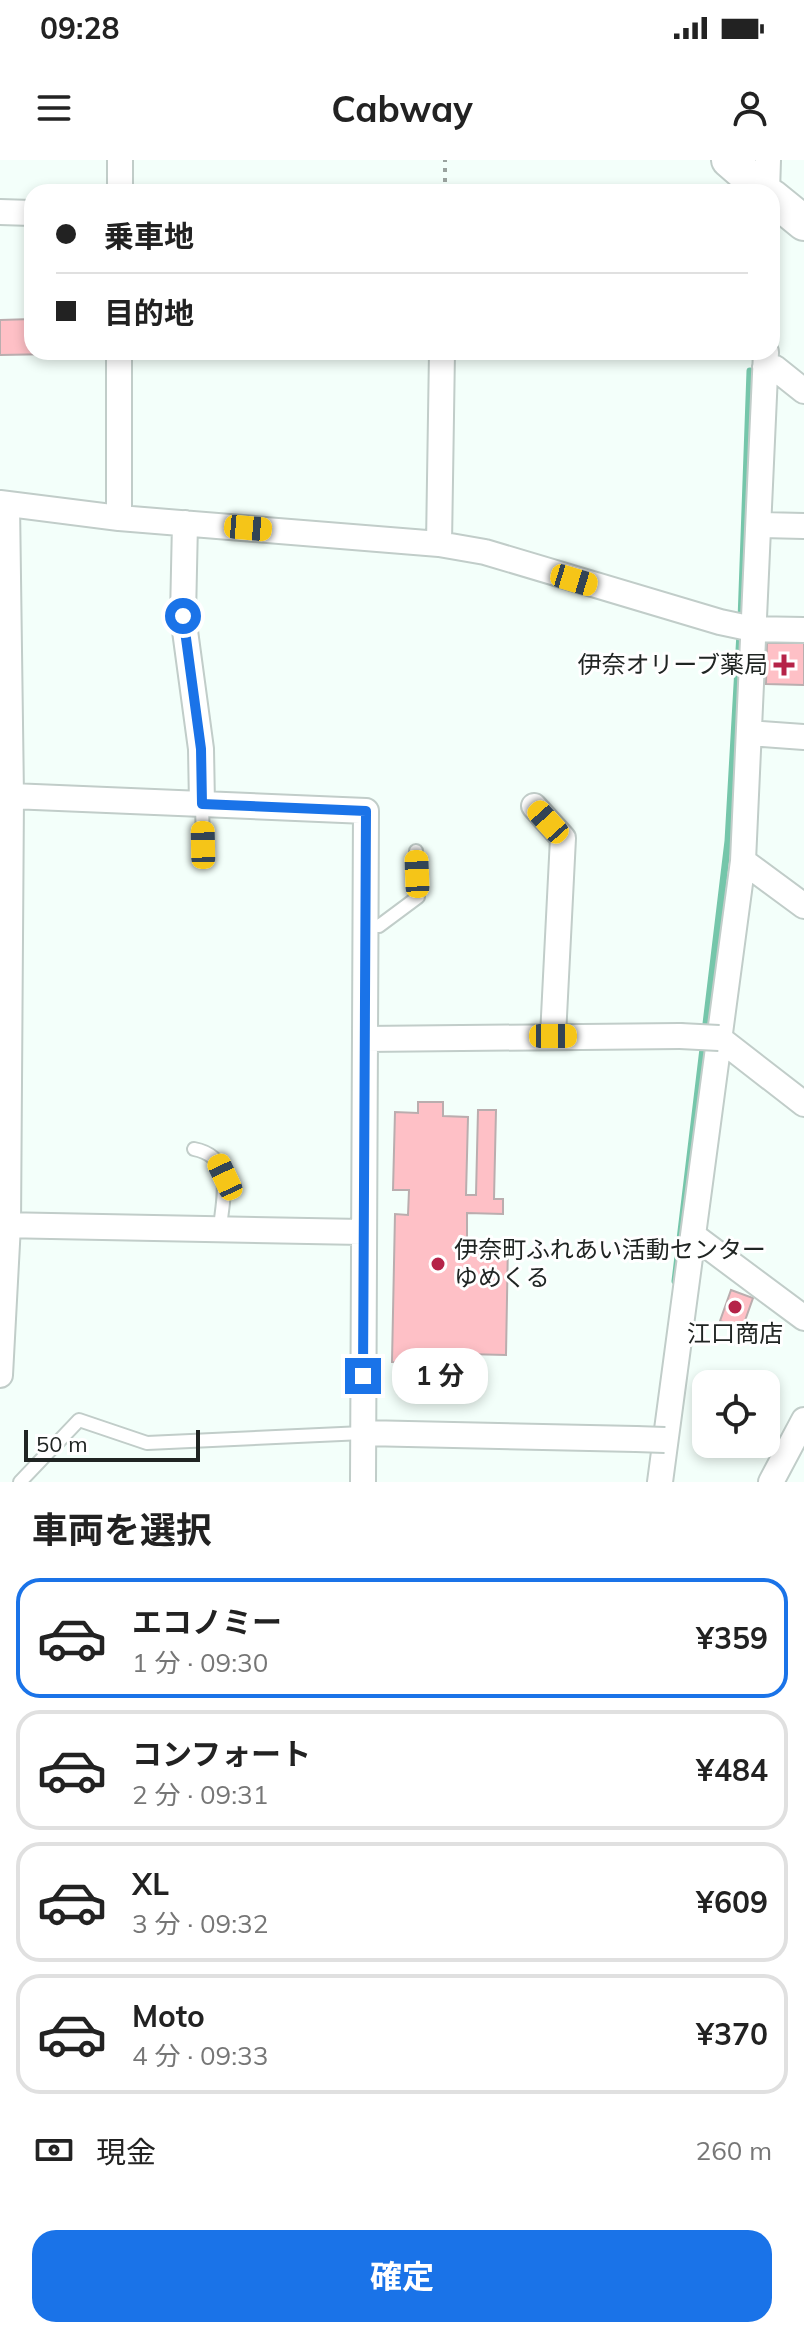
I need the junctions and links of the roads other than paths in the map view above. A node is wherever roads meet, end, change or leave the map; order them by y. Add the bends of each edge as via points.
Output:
1 (120, 160) edge
2 (729, 160) edge
3 (768, 160) edge
4 (120, 184) edge
5 (758, 184) edge
6 (767, 184) edge
7 (780, 204) edge
8 (0, 212) edge
9 (24, 213) edge
10 (804, 223) edge
11 (119, 360) edge
12 (442, 360) edge
13 (766, 360) edge
14 (804, 391) edge
15 (3, 503) edge
16 (119, 518) junction
17 (185, 523) junction
18 (760, 525) junction
19 (804, 526) edge
20 (439, 544) junction
21 (753, 629) junction
22 (804, 630) edge
23 (749, 733) junction
24 (804, 737) edge
25 (11, 796) junction
26 (202, 804) junction
27 (534, 806) dead end
28 (203, 845) dead end
29 (416, 851) dead end
30 (743, 861) junction
31 (804, 906) edge
32 (365, 925) junction
33 (5, 934) edge
34 (553, 1036) junction
35 (719, 1038) junction
36 (365, 1039) junction
37 (804, 1104) edge
38 (194, 1149) dead end
39 (4, 1225) edge
40 (220, 1228) junction
41 (362, 1232) junction
42 (694, 1236) junction
43 (804, 1318) edge
44 (0, 1375) edge
45 (804, 1420) edge
46 (363, 1433) junction
47 (665, 1440) junction
48 (20, 1482) edge
49 (363, 1482) edge
50 (660, 1482) edge
51 (771, 1482) edge

1 - 4 street
2 - 5 main road
3 - 6 street
7 - 10 main road
8 - 9 street
11 - 16 street
12 - 20 street
13 - 14 street
13 - 18 street
15 - 16 street
15 - 25 street
16 - 17 street
17 - 20 street
17 - 26 street via 183,616 201,749
18 - 19 street
18 - 21 street
20 - 21 street via 485,552
21 - 22 street
21 - 23 street
23 - 24 street
23 - 30 street
25 - 26 street
25 - 33 street
26 - 28 lane
26 - 32 street via 366,811
27 - 34 street via 563,838
29 - 32 lane via 418,897 379,926
30 - 31 street
30 - 35 street
32 - 36 street
33 - 39 street
34 - 35 street, bridge
34 - 36 street
35 - 37 street
35 - 42 street
36 - 41 street
38 - 40 lane via 206,1151 225,1177
39 - 40 street
39 - 44 street
40 - 41 street
41 - 46 street
42 - 43 street
42 - 47 street
45 - 51 street
46 - 47 street, bridge
46 - 48 lane via 147,1443 79,1420
46 - 49 street
47 - 50 street

